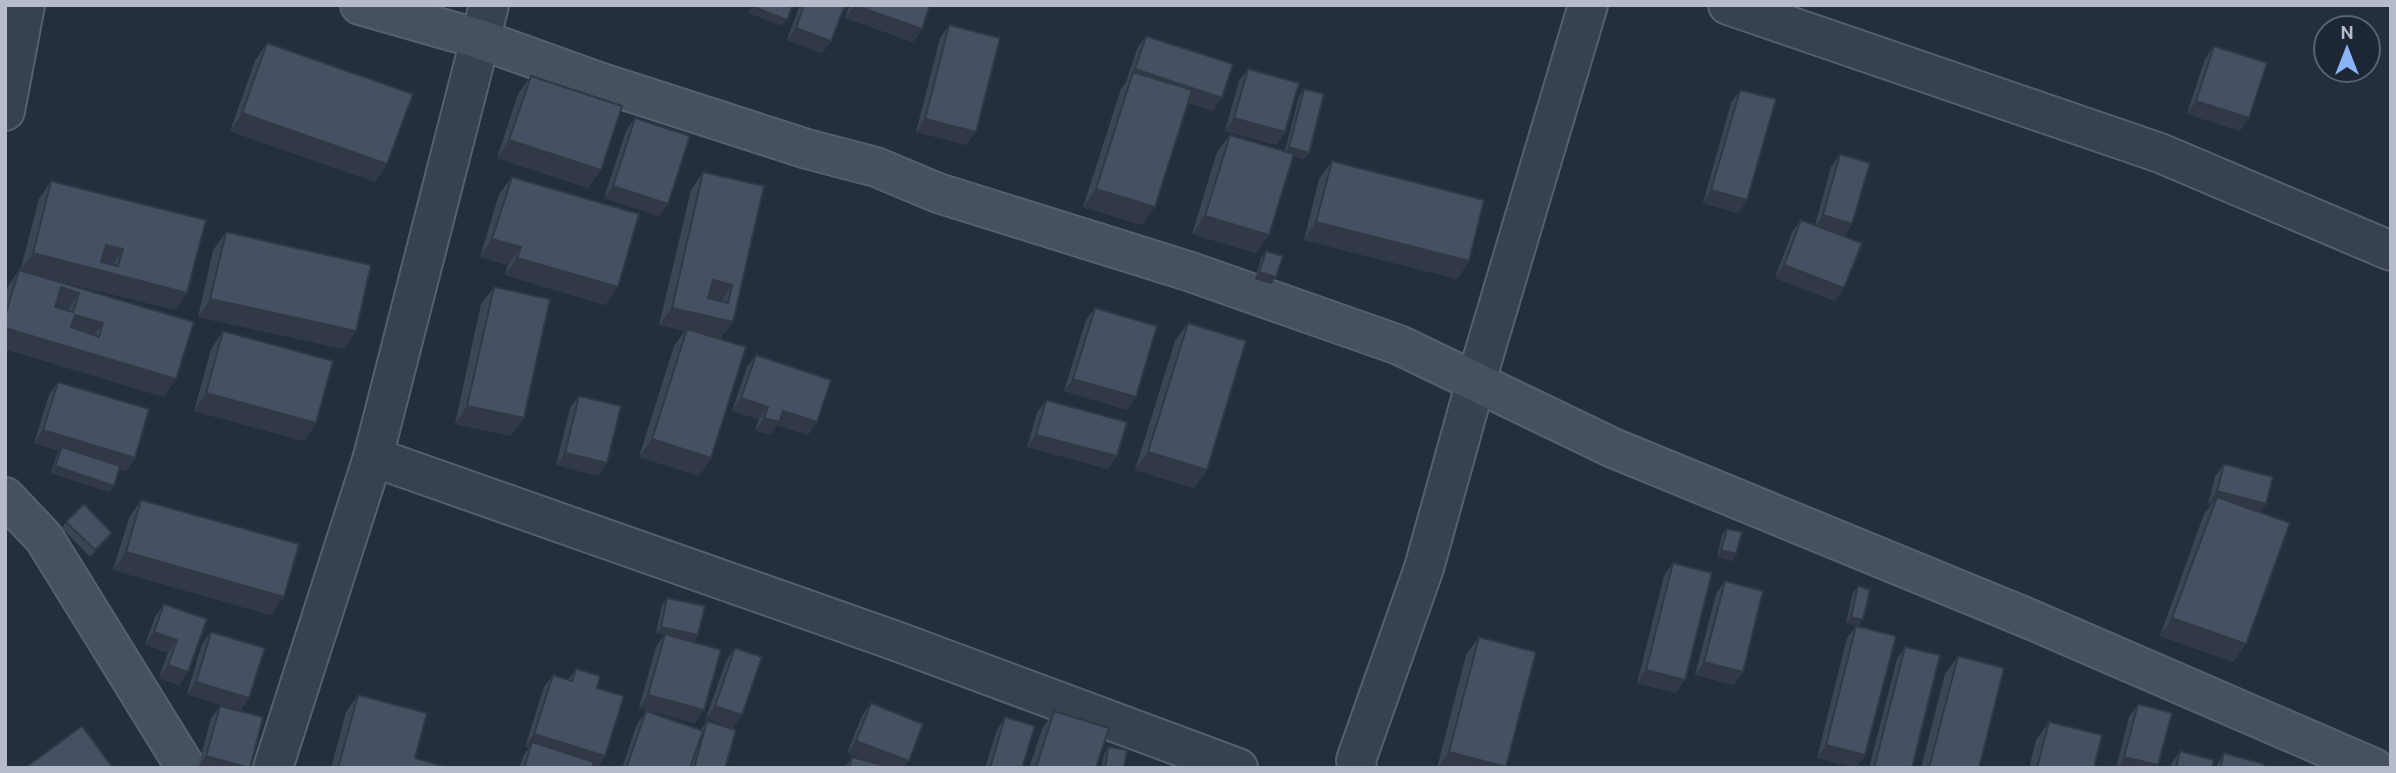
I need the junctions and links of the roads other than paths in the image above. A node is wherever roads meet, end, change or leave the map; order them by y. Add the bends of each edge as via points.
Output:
1 (25, 5) edge
2 (359, 5) edge
3 (1588, 5) edge
4 (1728, 5) edge
5 (484, 22) edge
6 (5, 111) edge
7 (2391, 251) edge
8 (1476, 382) junction
9 (373, 457) junction
10 (5, 498) edge
11 (186, 768) edge
12 (273, 768) edge
13 (1238, 768) edge
14 (1357, 768) edge
15 (2374, 768) edge

1 - 6 street
2 - 5 street
3 - 8 street
4 - 7 street via 2160,153
5 - 8 street via 696,114 876,167 938,193 1188,271 1399,345
5 - 9 street
8 - 14 street via 1423,568
8 - 15 street via 1613,448 2032,620
9 - 12 street
9 - 13 street via 896,641
10 - 11 street via 44,538

